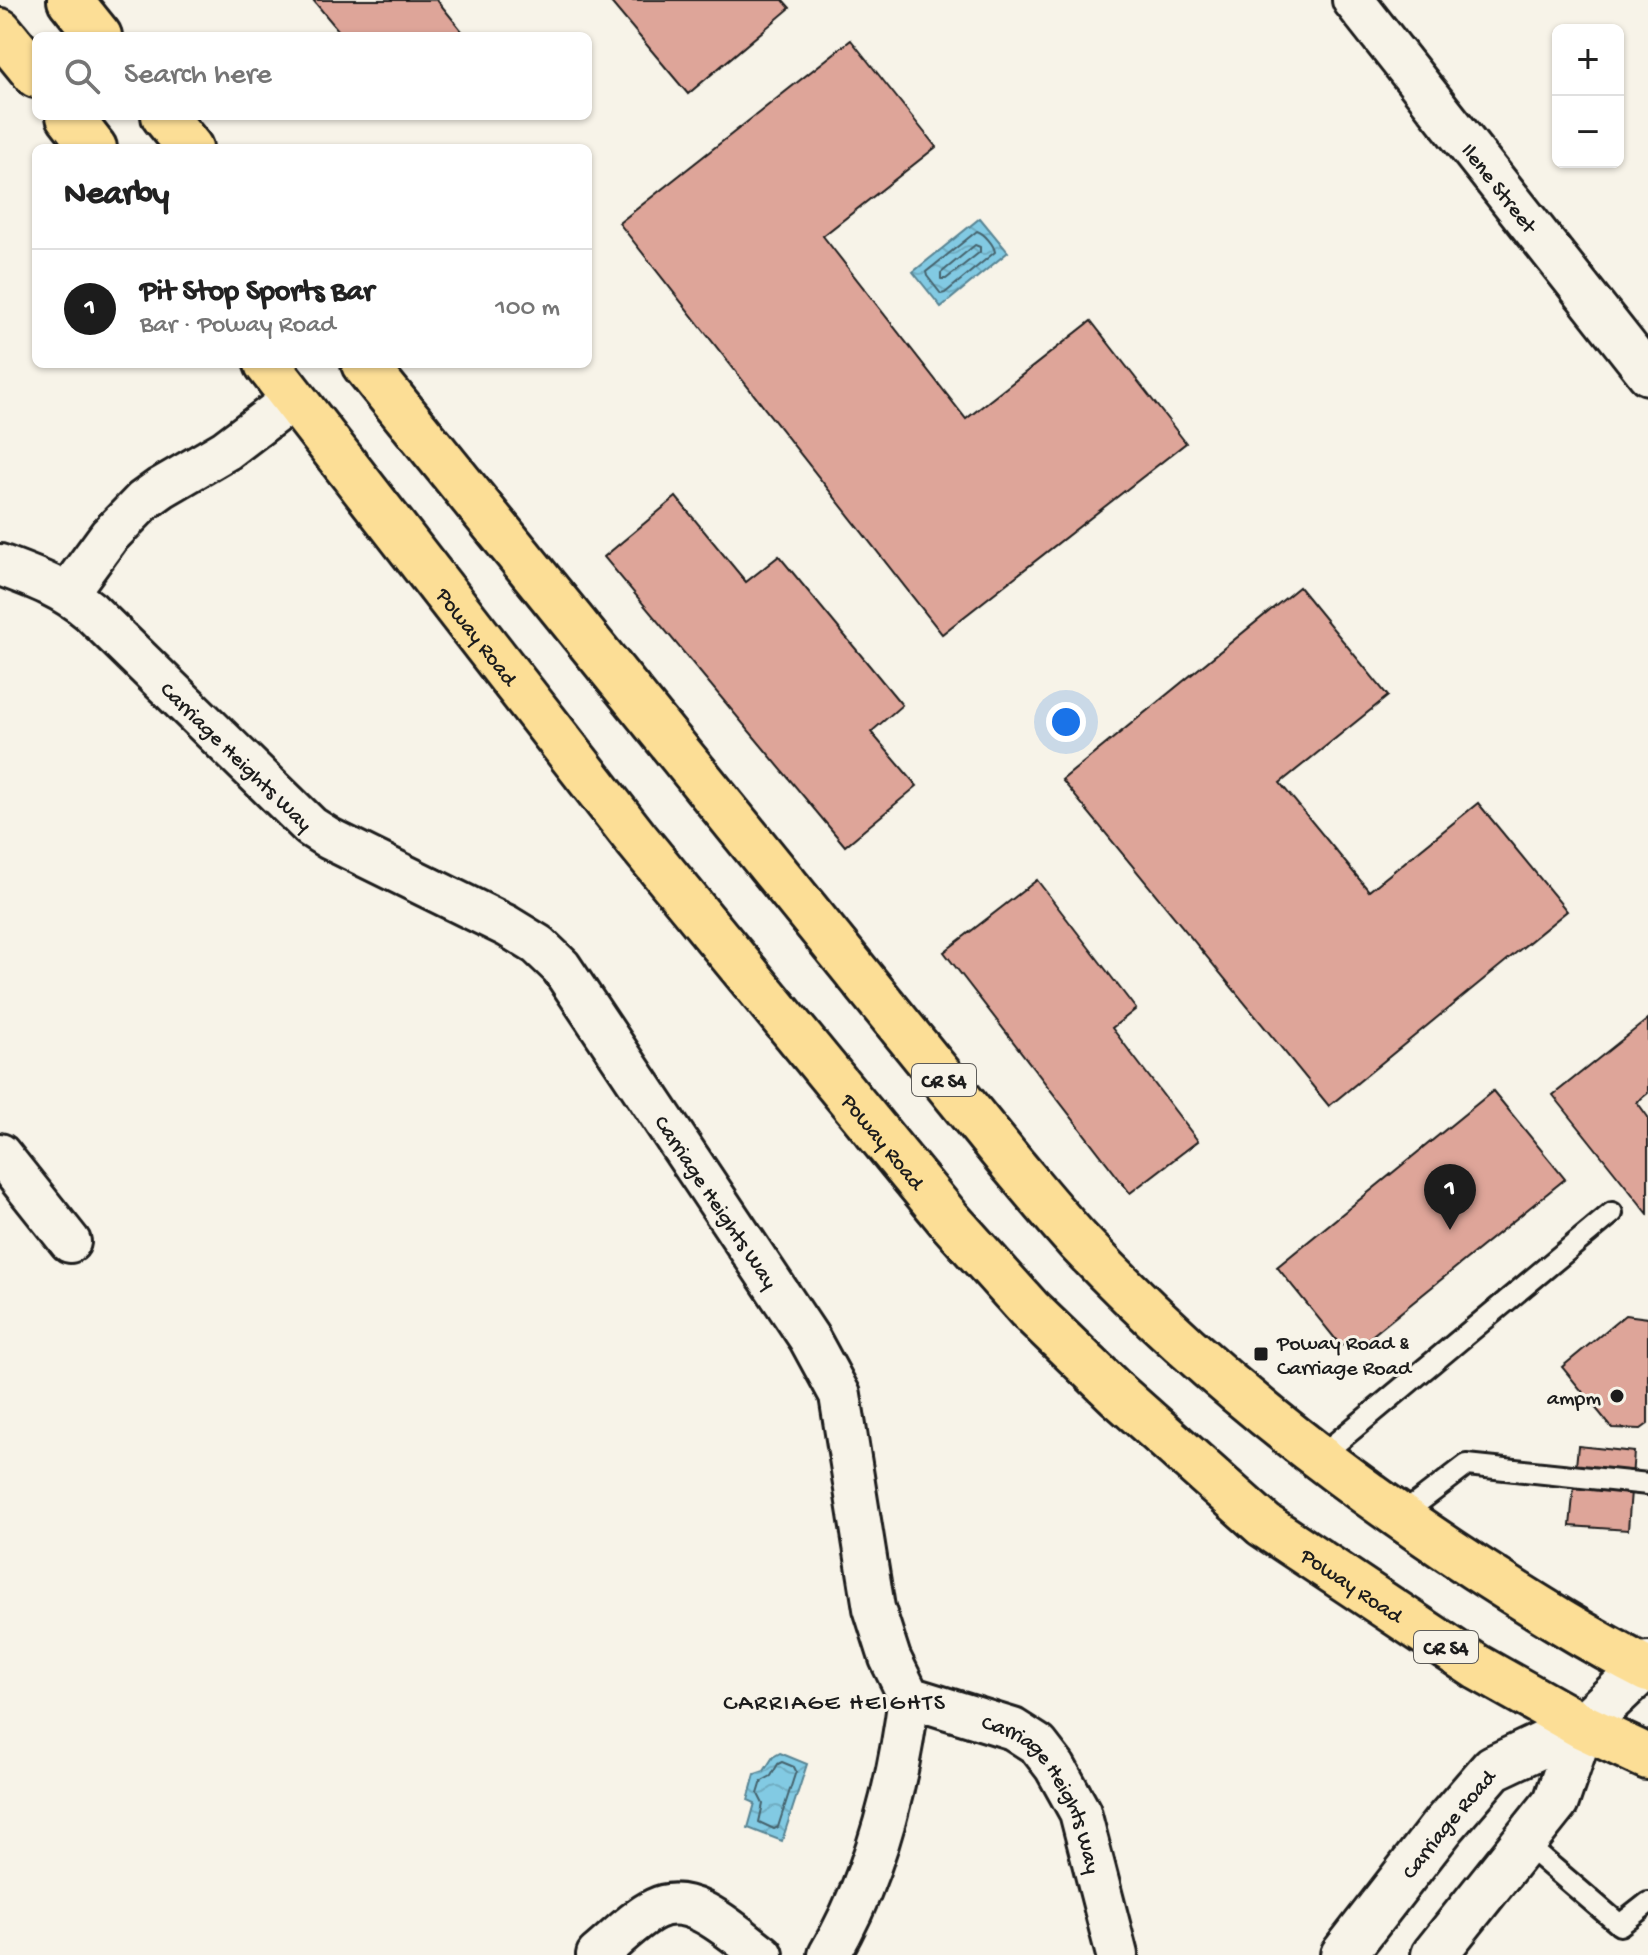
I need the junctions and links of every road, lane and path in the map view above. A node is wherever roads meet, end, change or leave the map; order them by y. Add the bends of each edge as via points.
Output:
1 (70, 0) edge
2 (1353, 0) edge
3 (0, 31) edge
4 (96, 32) edge
5 (32, 70) edge
6 (72, 120) edge
7 (167, 120) edge
8 (91, 144) edge
9 (187, 144) edge
10 (270, 368) edge
11 (367, 368) edge
12 (1648, 374) edge
13 (293, 399) junction
14 (0, 565) edge
15 (68, 592) junction
16 (0, 1154) edge
17 (1612, 1213) dead end
18 (70, 1242) dead end
19 (1318, 1458) junction
20 (1648, 1484) edge
21 (1399, 1517) junction
22 (1647, 1667) edge
23 (909, 1697) junction
24 (1582, 1726) junction
25 (1648, 1757) edge
26 (1523, 1842) junction
27 (1648, 1903) edge
28 (597, 1955) edge
29 (763, 1955) edge
30 (829, 1955) edge
31 (1117, 1955) edge
32 (1343, 1955) edge
33 (1434, 1955) edge

1 - 4 main road
2 - 12 street, Ilene Street
3 - 5 main road
6 - 8 main road
7 - 9 main road
10 - 13 main road, Poway Road / CR S4
11 - 19 main road, CR S4 via 1060,1220 1159,1321
13 - 15 street via 226,450 143,501
13 - 24 main road, Poway Road / CR S4 via 637,840 1029,1309 1264,1525 1477,1667
14 - 15 street, Carriage Heights Way
15 - 23 street, Carriage Heights Way via 311,827 507,926 561,967 809,1338 840,1395 874,1608
16 - 18 street
17 - 19 lane
19 - 21 main road, CR S4
20 - 21 lane via 1467,1465
21 - 22 main road, CR S4 via 1527,1601
22 - 24 street, Carriage Road
23 - 30 street via 903,1744 872,1863
23 - 31 street, Carriage Heights Way via 1013,1729 1038,1745 1080,1812
24 - 25 main road, Poway Road / CR S4
24 - 26 street, Carriage Road via 1556,1802
24 - 32 street, Carriage Road via 1493,1768
26 - 27 lane via 1620,1925
26 - 33 street, Carriage Road
28 - 29 street via 655,1909 669,1905 702,1912

